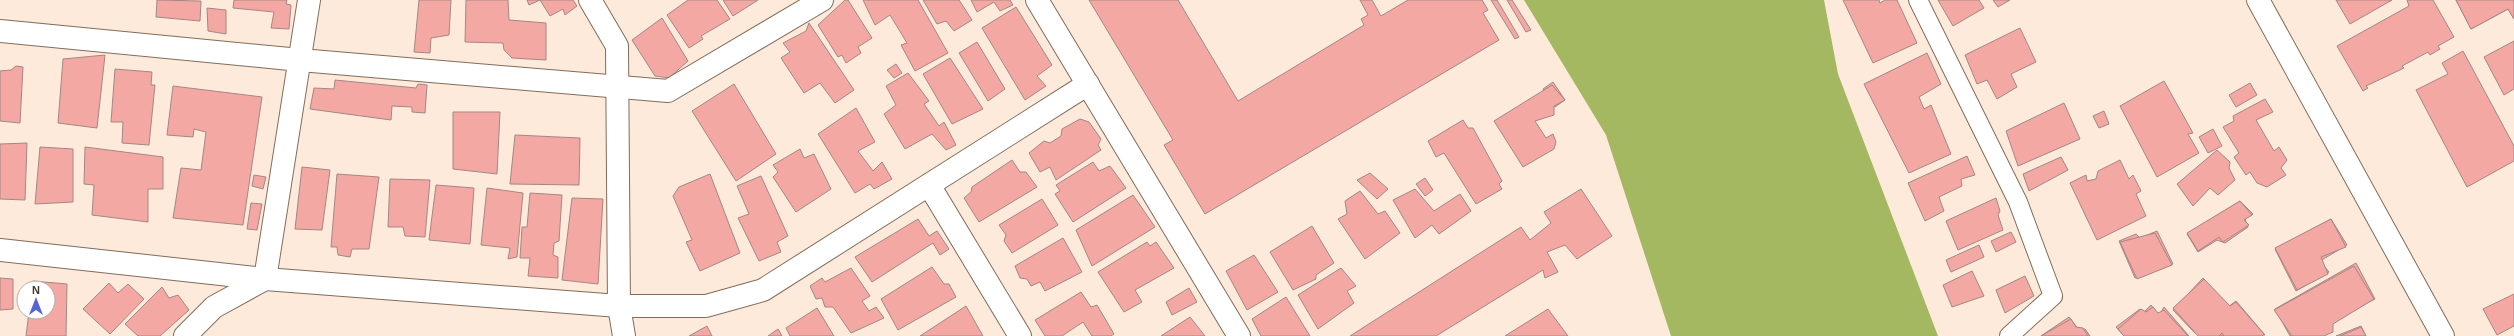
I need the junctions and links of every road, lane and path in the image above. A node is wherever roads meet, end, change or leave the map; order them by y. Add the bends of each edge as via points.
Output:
1 (309, 0) edge
2 (590, 0) edge
3 (1037, 0) edge
4 (1918, 0) edge
5 (2258, 0) edge
6 (815, 2) edge
7 (0, 31) edge
8 (300, 60) junction
9 (1088, 84) junction
10 (616, 86) junction
11 (929, 185) junction
12 (0, 250) edge
13 (265, 279) junction
14 (619, 306) junction
15 (185, 336) edge
16 (624, 336) edge
17 (1020, 336) edge
18 (1239, 336) edge
19 (2009, 336) edge
20 (2443, 336) edge

1 - 8 street
2 - 10 street via 617,46
3 - 9 street
4 - 19 lane via 2018,202 2053,296
5 - 20 street
6 - 10 street via 668,91
7 - 8 street
8 - 10 street
8 - 13 street
9 - 11 street
9 - 18 street
10 - 14 street
11 - 14 street via 763,290 706,306
11 - 17 street
12 - 13 street
13 - 14 street
13 - 15 street via 214,308
14 - 16 street

